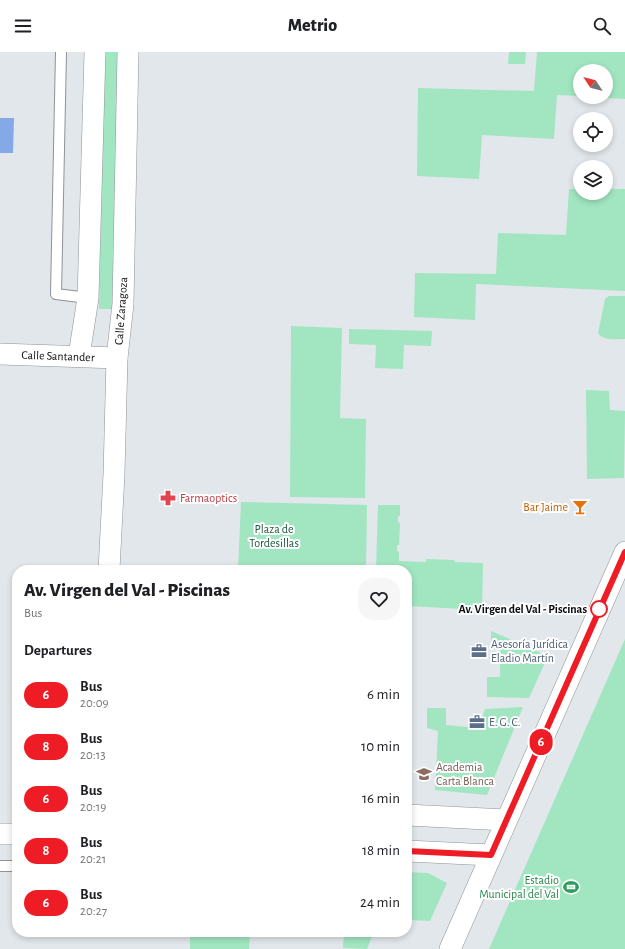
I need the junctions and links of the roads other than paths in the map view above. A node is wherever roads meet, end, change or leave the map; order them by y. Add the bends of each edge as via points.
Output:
1 (60, 52) edge
2 (95, 52) edge
3 (128, 52) edge
4 (88, 298) junction
5 (0, 354) edge
6 (79, 356) junction
7 (117, 358) junction
8 (625, 552) edge
9 (109, 565) edge
10 (412, 815) edge
11 (506, 820) junction
12 (0, 834) edge
13 (12, 834) edge
14 (412, 851) edge
15 (491, 855) junction
16 (0, 866) edge
17 (12, 866) edge
18 (450, 949) edge

1 - 4 lane via 56,294
2 - 4 street
3 - 7 street, Calle Zaragoza via 123,304
4 - 6 street
5 - 6 street, Calle Santander
6 - 7 street, Calle Santander
7 - 9 street, Calle Zaragoza
8 - 11 street
10 - 11 street
11 - 15 street
12 - 13 street
14 - 15 street
15 - 18 street
16 - 17 lane

